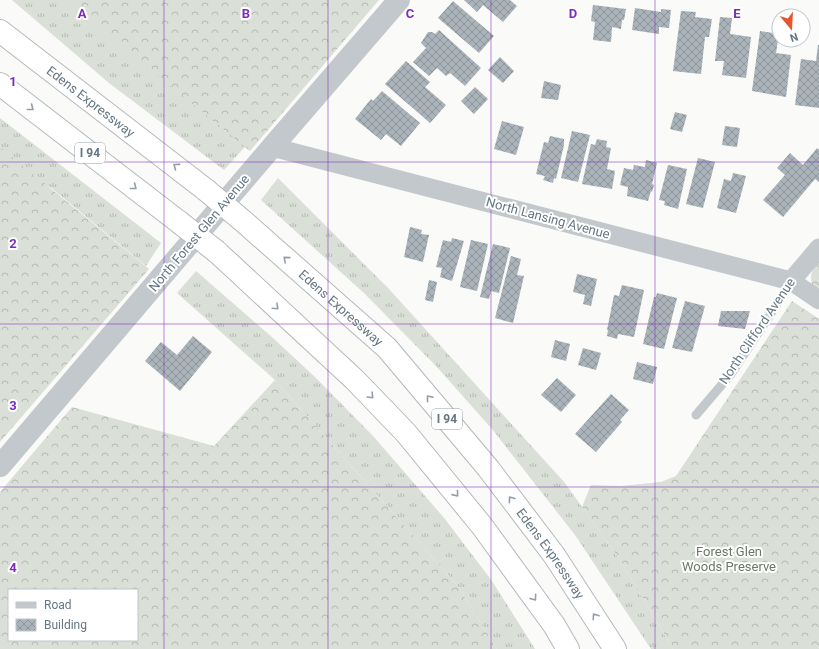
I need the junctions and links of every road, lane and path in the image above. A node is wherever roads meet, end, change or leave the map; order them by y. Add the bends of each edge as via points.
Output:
1 (400, 0) edge
2 (0, 31) edge
3 (0, 84) edge
4 (272, 147) junction
5 (819, 248) edge
6 (790, 281) junction
7 (819, 300) edge
8 (696, 415) dead end
9 (0, 466) edge
10 (568, 649) edge
11 (615, 649) edge

1 - 4 street, North Forest Glen Avenue
11 -> 2 highway, Edens Expressway / I 94, bridge via 550,549 488,468 387,348 206,190
3 -> 10 highway, I 94, bridge via 217,252 355,380 406,433 482,526 554,625
4 - 6 street, North Lansing Avenue
4 - 9 street, North Forest Glen Avenue
5 - 6 street, North Clifford Avenue
6 - 7 street, North Lansing Avenue
6 - 8 lane, North Clifford Avenue via 731,374

